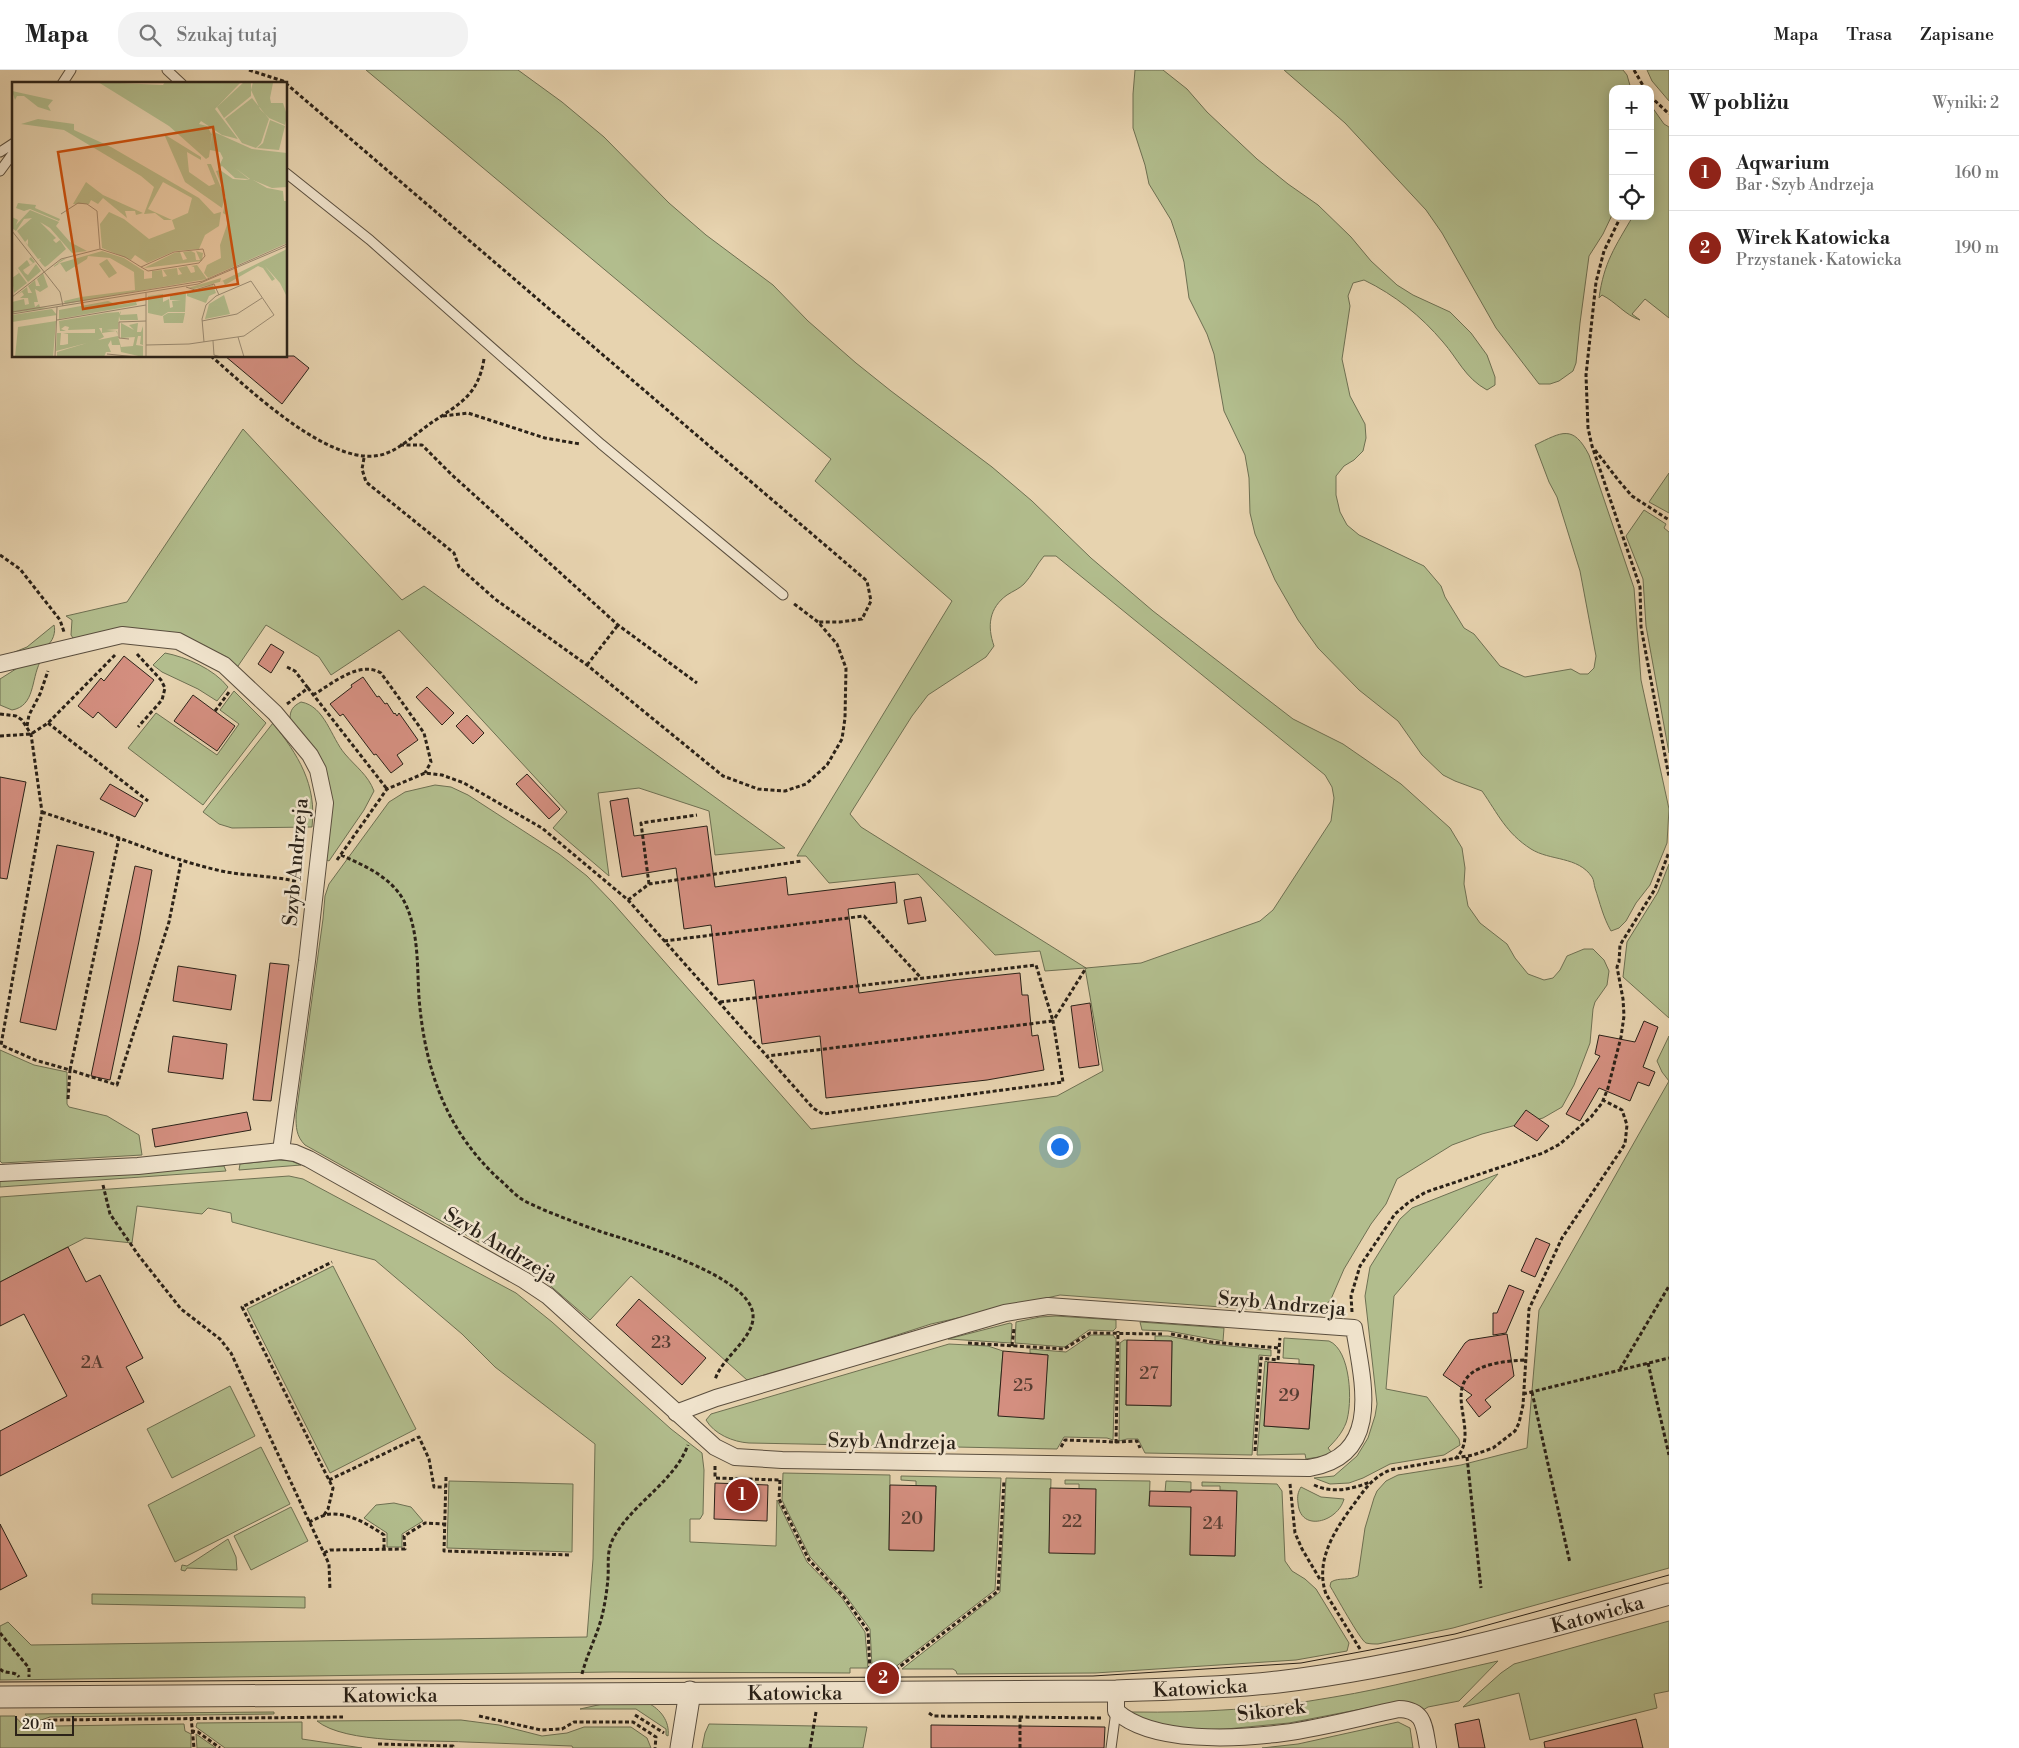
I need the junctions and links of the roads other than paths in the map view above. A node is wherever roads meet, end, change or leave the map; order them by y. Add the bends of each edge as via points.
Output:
1 (71, 70) edge
2 (167, 70) edge
3 (63, 82) edge
4 (180, 82) edge
5 (12, 144) edge
6 (0, 152) edge
7 (12, 155) edge
8 (0, 171) edge
9 (288, 175) edge
10 (783, 594) road end
11 (0, 664) edge
12 (281, 1151) junction
13 (0, 1173) edge
14 (676, 1413) junction
15 (1669, 1594) edge
16 (690, 1692) junction
17 (0, 1697) edge
18 (1116, 1707) junction
19 (672, 1745) edge
20 (1111, 1748) edge
21 (1428, 1748) edge

1 - 3 lane
2 - 4 lane
5 - 6 lane
7 - 8 lane
9 - 10 lane via 370,240 601,444
11 - 12 street, Szyb Andrzeja via 129,636 178,641 224,665 275,713 310,755 318,770 325,804
12 - 13 street, Szyb Andrzeja via 138,1166
12 - 14 street, Szyb Andrzeja via 310,1159 524,1280 548,1296
14 - 14 street, Szyb Andrzeja via 716,1398 1005,1313 1048,1306 1354,1328 1363,1406 1356,1438 1348,1450 1326,1466 1293,1469 748,1459 735,1457 715,1447
15 - 18 street, Katowicka via 1457,1650
16 - 17 street, Katowicka
16 - 18 street, Katowicka
16 - 19 street
18 - 20 lane
18 - 21 street, Sikorek via 1121,1716 1144,1728 1206,1738 1283,1733 1399,1709 1408,1710 1422,1720

